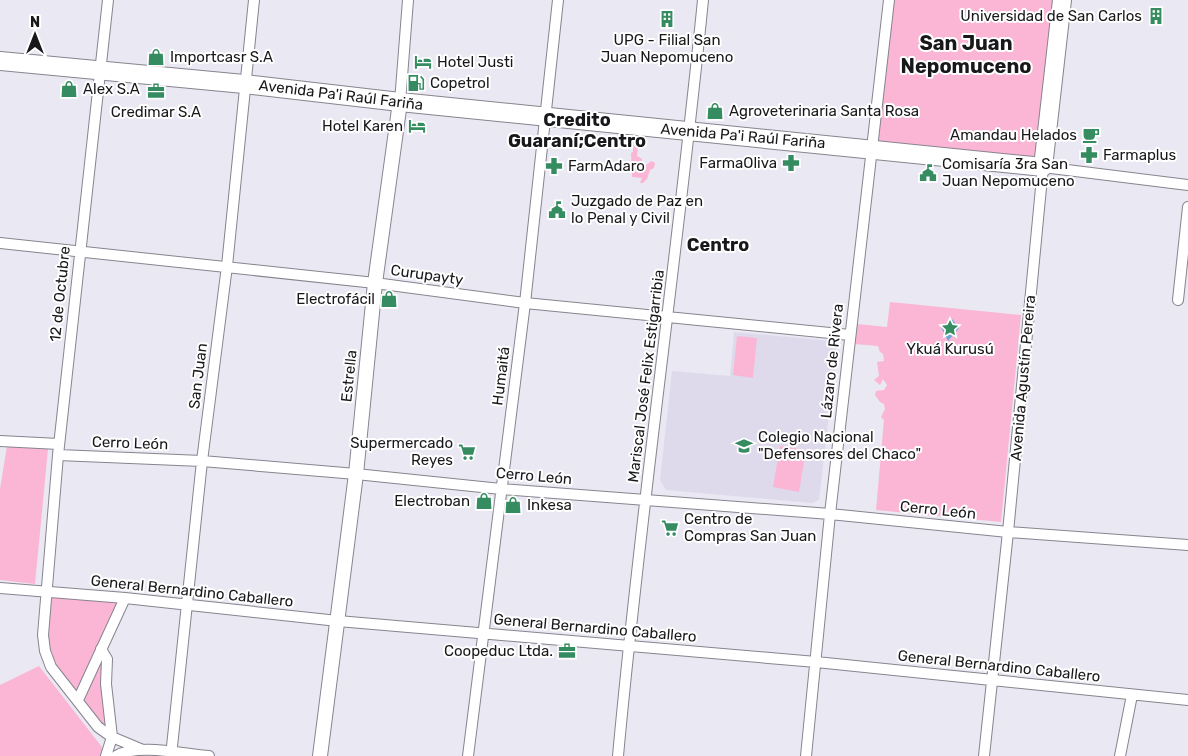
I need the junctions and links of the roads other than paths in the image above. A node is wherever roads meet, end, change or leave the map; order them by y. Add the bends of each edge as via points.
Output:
1 (108, 0) edge
2 (254, 0) edge
3 (408, 0) edge
4 (558, 0) edge
5 (703, 0) edge
6 (889, 0) edge
7 (1062, 0) edge
8 (0, 61) edge
9 (100, 70) junction
10 (244, 84) junction
11 (400, 102) junction
12 (546, 117) junction
13 (690, 131) junction
14 (871, 148) junction
15 (1043, 167) junction
16 (1188, 185) edge
17 (1188, 207) edge
18 (0, 243) edge
19 (79, 252) junction
20 (227, 266) junction
21 (375, 283) junction
22 (1178, 300) dead end
23 (526, 303) junction
24 (668, 318) junction
25 (850, 335) junction
26 (0, 441) edge
27 (59, 444) junction
28 (58, 455) junction
29 (202, 461) junction
30 (356, 474) junction
31 (501, 489) junction
32 (647, 500) junction
33 (830, 514) junction
34 (1008, 532) junction
35 (1188, 545) edge
36 (0, 588) edge
37 (46, 592) junction
38 (125, 598) junction
39 (187, 605) junction
40 (338, 621) junction
41 (484, 633) junction
42 (628, 646) junction
43 (102, 649) junction
44 (816, 662) junction
45 (993, 681) junction
46 (1132, 695) junction
47 (78, 700) junction
48 (1188, 700) edge
49 (112, 738) junction
50 (142, 750) junction
51 (171, 754) edge
52 (106, 756) edge
53 (116, 756) edge
54 (208, 756) edge
55 (320, 756) edge
56 (468, 756) edge
57 (618, 756) edge
58 (806, 756) edge
59 (984, 756) edge
60 (1120, 756) edge

1 - 9 street, 12 de Octubre
2 - 10 street, San Juan
3 - 11 street, Estrella
4 - 12 street, Humaitá
5 - 13 street, Mariscal José Felix Estigarribia
6 - 14 street, Lázaro de Rivera
7 - 15 highway, Avenida Agustín Pereira
8 - 9 highway, Avenida Pa'i Raúl Fariña
9 - 10 highway, Avenida Pa'i Raúl Fariña
9 - 19 street, 12 de Octubre
10 - 11 highway, Avenida Pa'i Raúl Fariña
10 - 20 street, San Juan
11 - 12 highway, Avenida Pa'i Raúl Fariña
11 - 21 main road, Estrella
12 - 13 highway, Avenida Pa'i Raúl Fariña
12 - 23 street, Humaitá
13 - 14 highway, Avenida Pa'i Raúl Fariña
13 - 24 street, Mariscal José Felix Estigarribia
14 - 15 highway, Avenida Pa'i Raúl Fariña
14 - 25 street, Lázaro de Rivera
15 - 16 street, Avenida Pa'i Raúl Fariña
15 - 34 street, Avenida Agustín Pereira
17 - 22 street
18 - 19 street, Curupayty
19 - 20 street, Curupayty
19 - 27 street, 12 de Octubre
20 - 21 street, Curupayty
20 - 29 street, San Juan
21 - 23 street, Curupayty
21 - 30 main road, Estrella
23 - 24 street, Curupayty
23 - 31 street, Humaitá
24 - 25 street, Curupayty
24 - 32 street, Mariscal José Felix Estigarribia
25 - 33 street, Lázaro de Rivera
26 - 27 street
27 - 28 street, 12 de Octubre
28 - 29 street, Cerro León
28 - 37 street, 12 de Octubre
29 - 30 street, Cerro León
29 - 39 street, San Juan
30 - 31 street, Cerro León
30 - 40 main road, Estrella
31 - 32 street, Cerro León
31 - 41 street, Humaitá
32 - 33 street, Cerro León
32 - 42 street, Mariscal José Felix Estigarribia
33 - 34 street, Cerro León
33 - 44 street, Lázaro de Rivera
34 - 35 street, Cerro León
34 - 45 street, Avenida Agustín Pereira
36 - 37 street, General Bernardino Caballero
37 - 38 street, General Bernardino Caballero
37 - 47 street, 12 de Octubre via 45,651 51,667
38 - 39 street, General Bernardino Caballero
38 - 43 street
39 - 40 street, General Bernardino Caballero
39 - 51 street, San Juan
40 - 41 street, General Bernardino Caballero
40 - 55 main road, Estrella
41 - 42 street, General Bernardino Caballero
41 - 56 street, Humaitá
42 - 44 street, General Bernardino Caballero
42 - 57 street, Mariscal José Felix Estigarribia
43 - 47 street
43 - 49 street via 107,659 106,684
44 - 45 street, General Bernardino Caballero
44 - 58 street, Lázaro de Rivera
45 - 46 street, General Bernardino Caballero
45 - 59 street, Avenida Agustín Pereira
46 - 48 street, General Bernardino Caballero
46 - 60 street
47 - 49 street, 12 de Octubre via 98,727
49 - 50 street
49 - 52 street
50 - 51 street
50 - 53 street via 129,750
51 - 54 street

